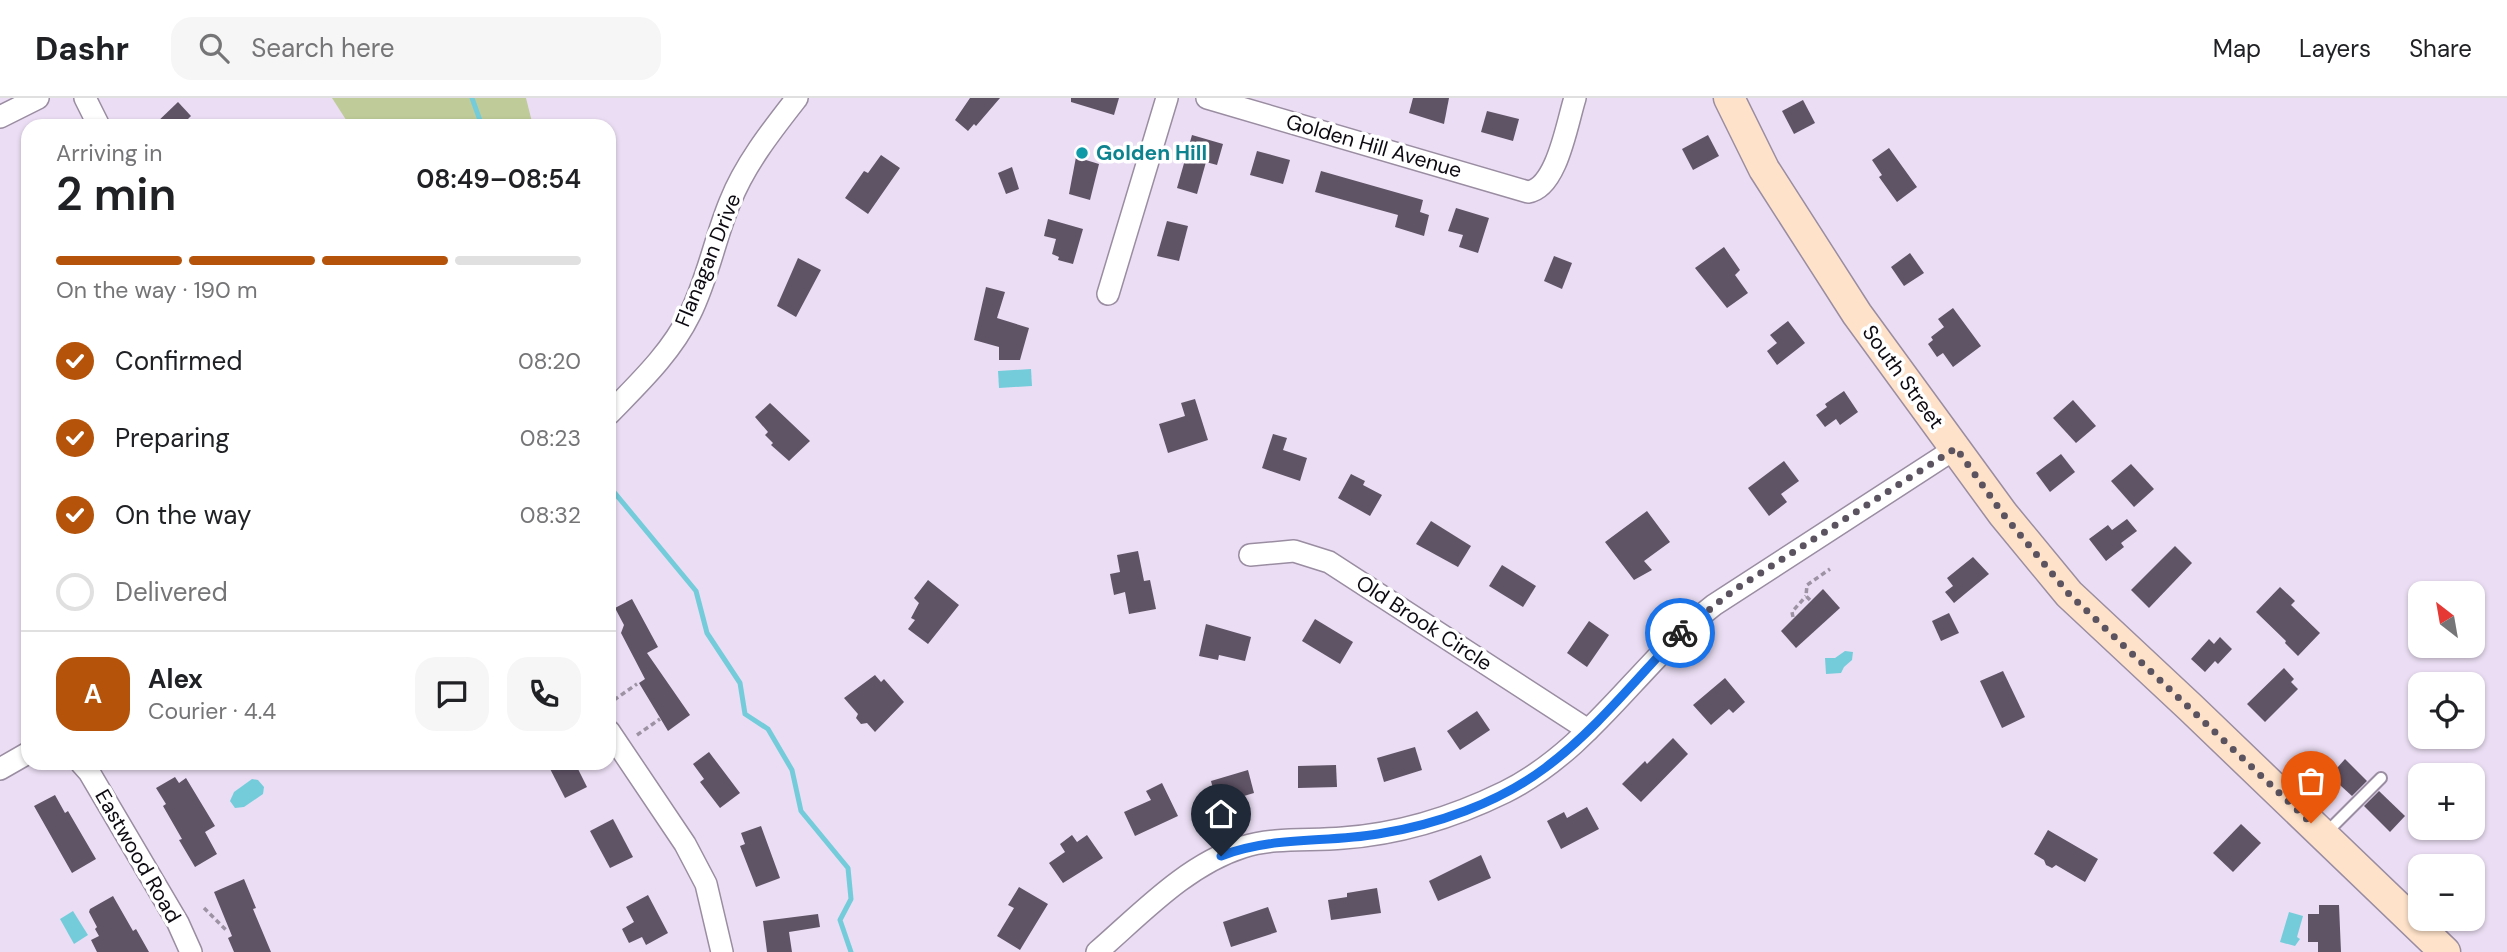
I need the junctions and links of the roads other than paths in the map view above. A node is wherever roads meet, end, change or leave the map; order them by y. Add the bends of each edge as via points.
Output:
1 (38, 98) edge
2 (85, 98) edge
3 (797, 98) edge
4 (1167, 98) edge
5 (1207, 98) edge
6 (1575, 98) edge
7 (1729, 98) edge
8 (0, 117) edge
9 (96, 119) edge
10 (1108, 293) dead end
11 (616, 407) edge
12 (1956, 448) junction
13 (1250, 555) dead end
14 (1588, 730) junction
15 (616, 741) edge
16 (21, 757) edge
17 (0, 769) edge
18 (87, 770) edge
19 (2381, 778) dead end
20 (2323, 835) junction
21 (2443, 951) edge
22 (191, 952) edge
23 (722, 952) edge
24 (1097, 952) edge

1 - 8 street
2 - 9 street
3 - 11 street, Flanagan Drive via 731,198 684,325 648,374
4 - 10 street
5 - 6 street, Golden Hill Avenue via 1523,191 1540,189 1552,173
7 - 12 street, South Street via 1764,169 1857,314
12 - 14 street via 1702,614
12 - 20 street, South Street via 2069,594
13 - 14 street, Old Brook Circle via 1294,551 1329,562
14 - 24 street via 1522,783 1441,819 1360,837 1260,844 1221,856 1178,883
15 - 23 street via 685,844 706,884
16 - 17 street
18 - 22 street, Eastwood Road
19 - 20 lane
20 - 21 street, South Street

